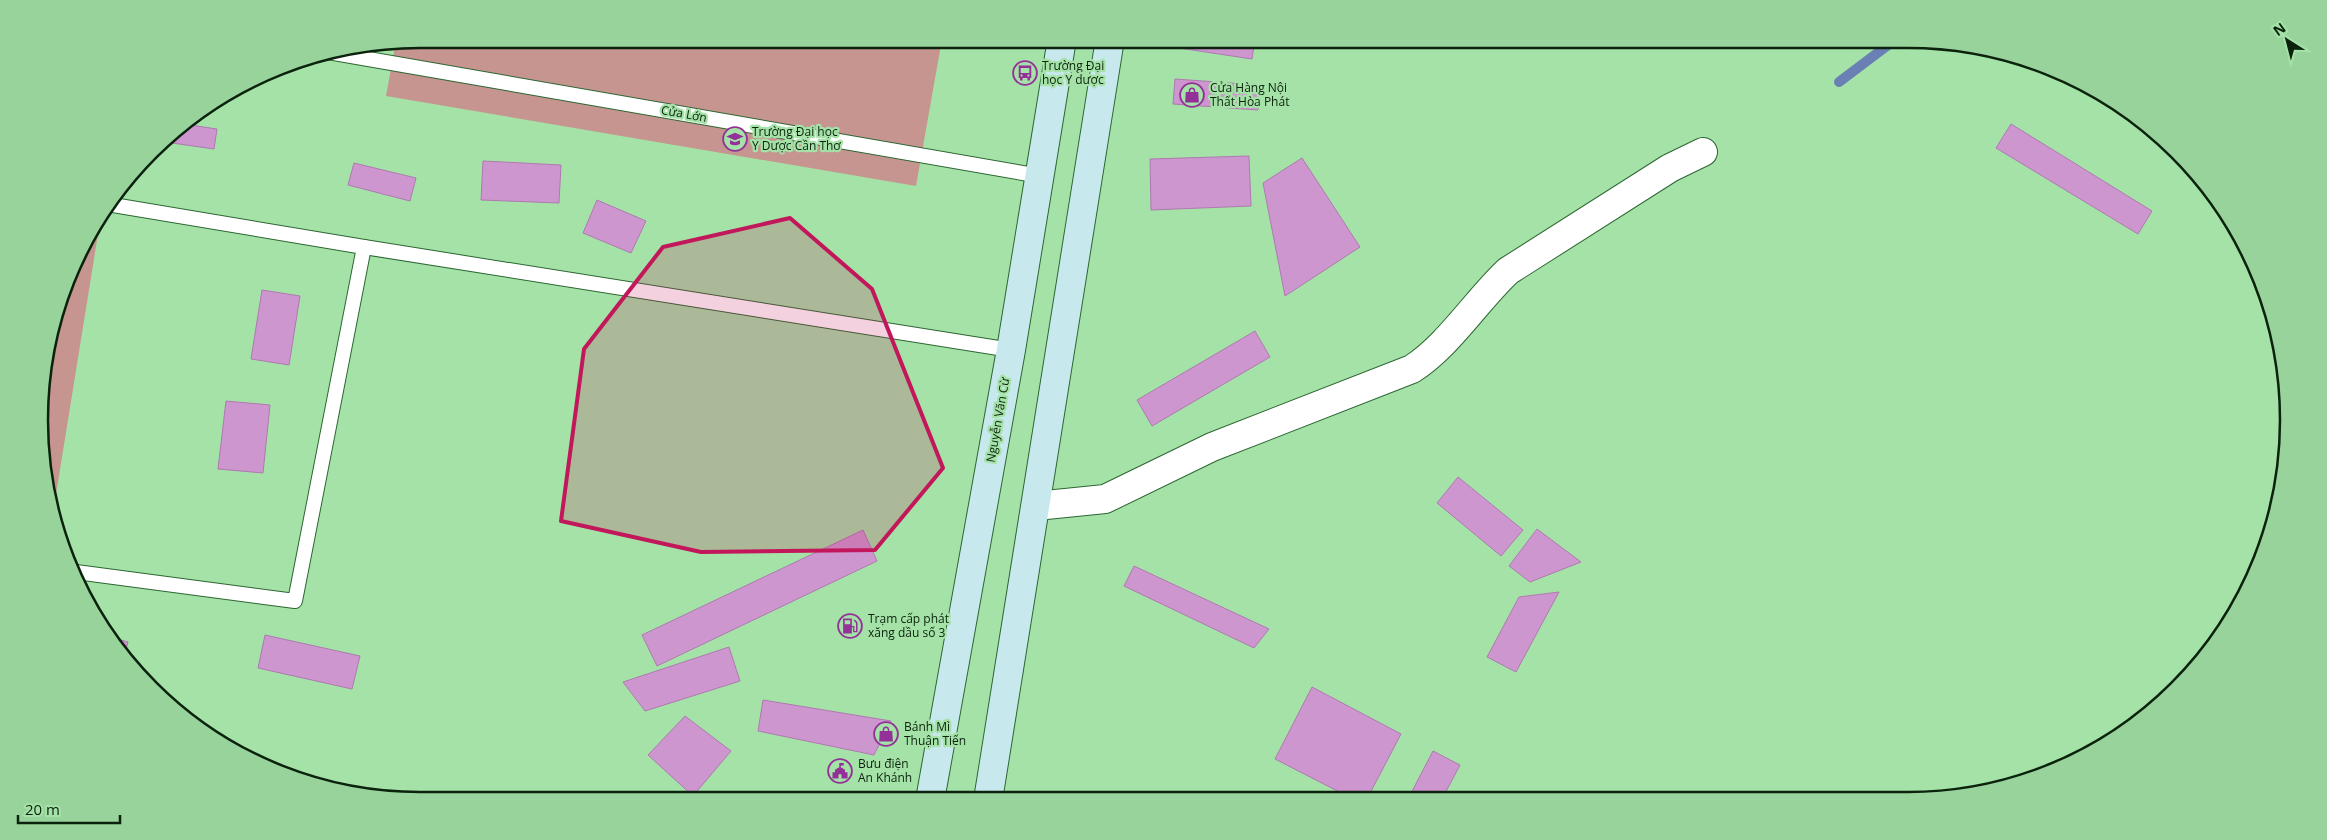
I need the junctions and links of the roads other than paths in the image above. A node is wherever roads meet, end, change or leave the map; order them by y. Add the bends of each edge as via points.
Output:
1 (1061, 48) edge
2 (1109, 48) edge
3 (346, 55) edge
4 (1703, 152) dead end
5 (1040, 176) junction
6 (115, 205) edge
7 (364, 247) junction
8 (1011, 350) junction
9 (1036, 506) junction
10 (80, 573) edge
11 (931, 792) edge
12 (989, 792) edge

1 - 5 main road, Nguyễn Văn Cừ
2 - 9 main road
3 - 5 lane, Cửa Lớn
4 - 9 street via 1670,168 1508,271 1428,358 1412,369 1212,447 1105,499
5 - 8 main road, Nguyễn Văn Cừ
6 - 7 lane
7 - 8 lane
7 - 10 lane via 295,601
8 - 11 main road, Nguyễn Văn Cừ
9 - 12 main road

